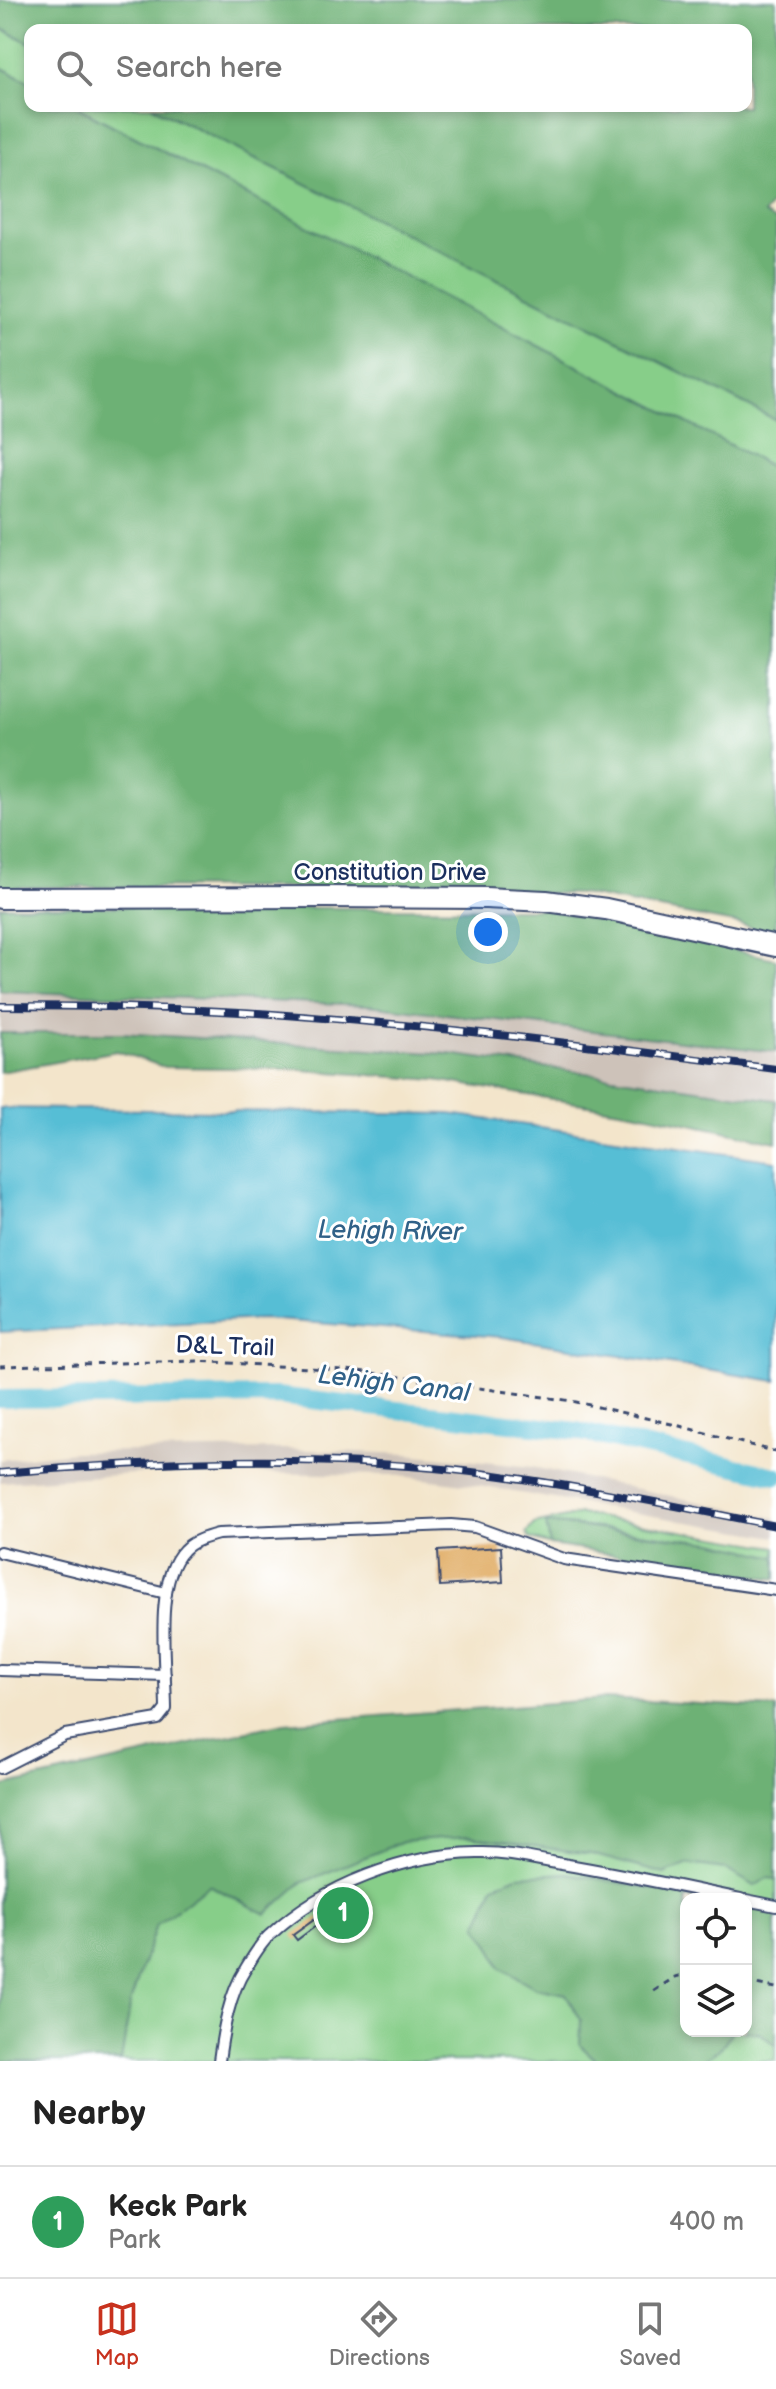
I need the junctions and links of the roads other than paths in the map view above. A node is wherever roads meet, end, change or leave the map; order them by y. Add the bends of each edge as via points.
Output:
1 (0, 898) edge
2 (776, 946) edge
3 (0, 1552) edge
4 (776, 1590) edge
5 (166, 1593) junction
6 (0, 1670) edge
7 (165, 1675) junction
8 (0, 1768) edge
9 (710, 1893) edge
10 (752, 1902) edge
11 (776, 1906) edge
12 (219, 2061) edge

1 - 2 street, Constitution Drive via 546,901
3 - 5 lane
4 - 5 lane via 564,1559 475,1527 451,1525 218,1534 184,1549
5 - 7 lane
6 - 7 lane
7 - 8 lane via 166,1709 158,1719 65,1735
9 - 12 lane via 479,1853 435,1856 375,1872 309,1905 270,1935 233,1995
10 - 11 lane

